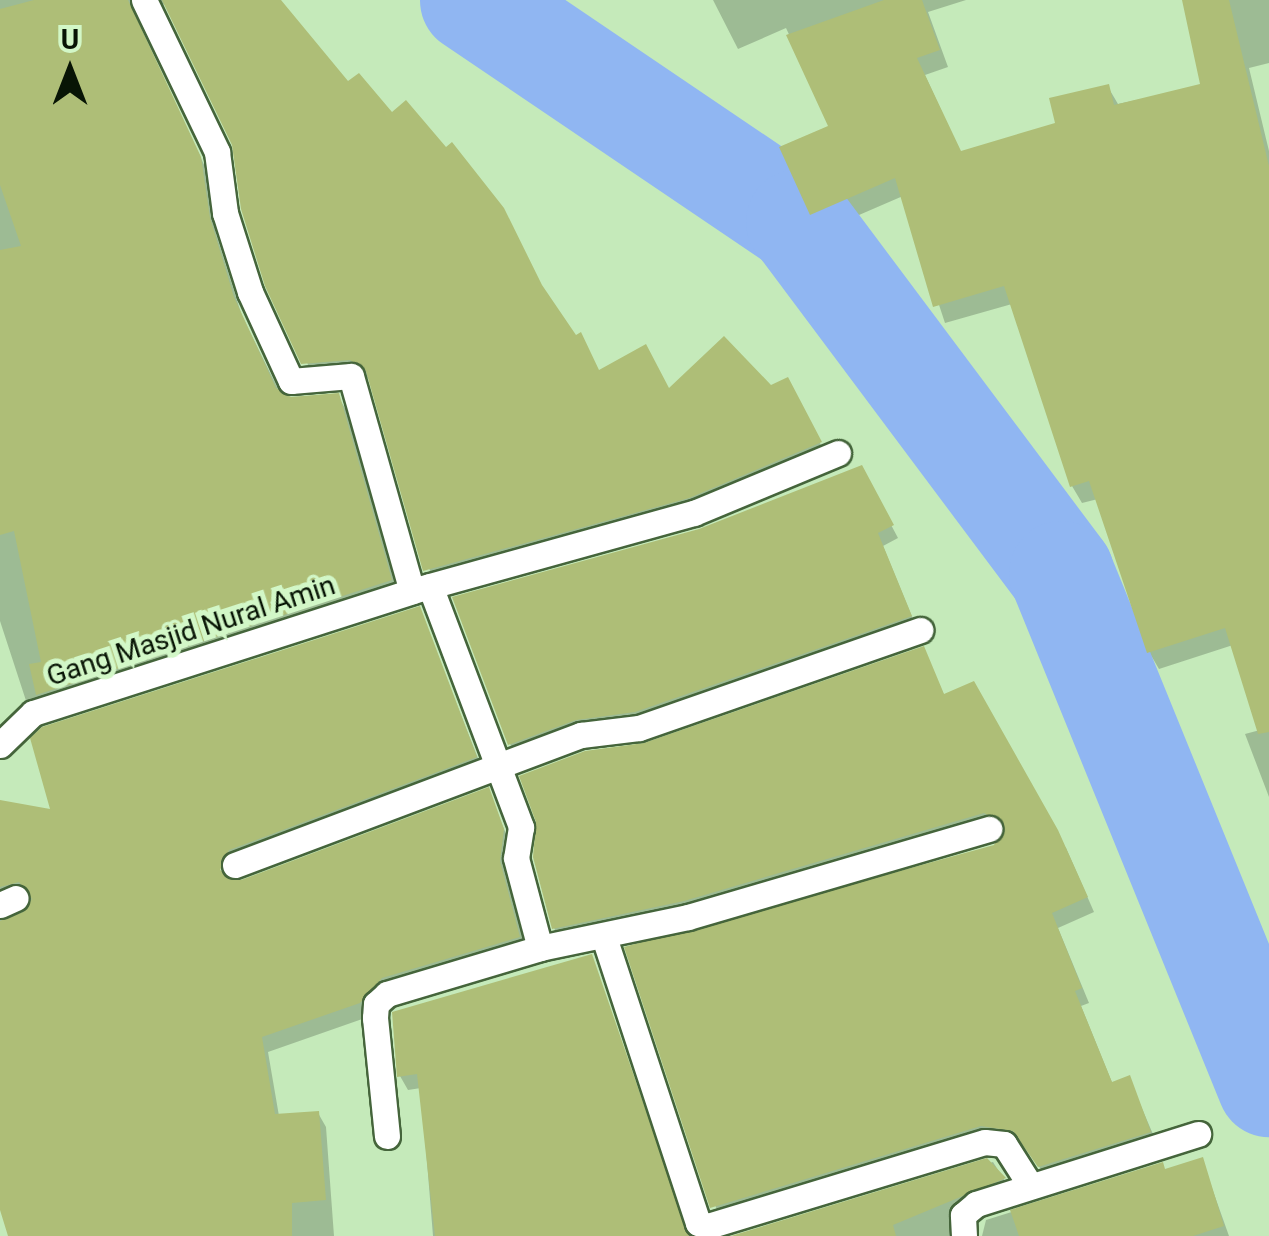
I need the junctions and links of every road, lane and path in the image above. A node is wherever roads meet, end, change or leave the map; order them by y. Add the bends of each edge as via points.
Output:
1 (144, 0) edge
2 (838, 453) dead end
3 (421, 589) junction
4 (920, 630) dead end
5 (0, 745) edge
6 (500, 767) junction
7 (990, 829) dead end
8 (235, 866) dead end
9 (604, 936) junction
10 (540, 948) junction
11 (1198, 1134) dead end
12 (387, 1136) dead end
13 (1030, 1185) junction
14 (964, 1236) edge

1 - 3 lane via 217,152 225,213 250,292 292,382 351,376
2 - 3 lane, Gang Masjid Nural Amin via 694,513
3 - 5 lane, Gang Masjid Nural Amin via 32,714
3 - 6 lane
4 - 6 lane via 640,728 581,734
6 - 8 lane
6 - 10 lane via 520,827 516,858
7 - 9 lane
9 - 10 lane
9 - 13 lane via 698,1223 708,1226 984,1142 1004,1144
10 - 12 lane via 387,994 376,1004
11 - 13 lane
13 - 14 lane via 968,1208

